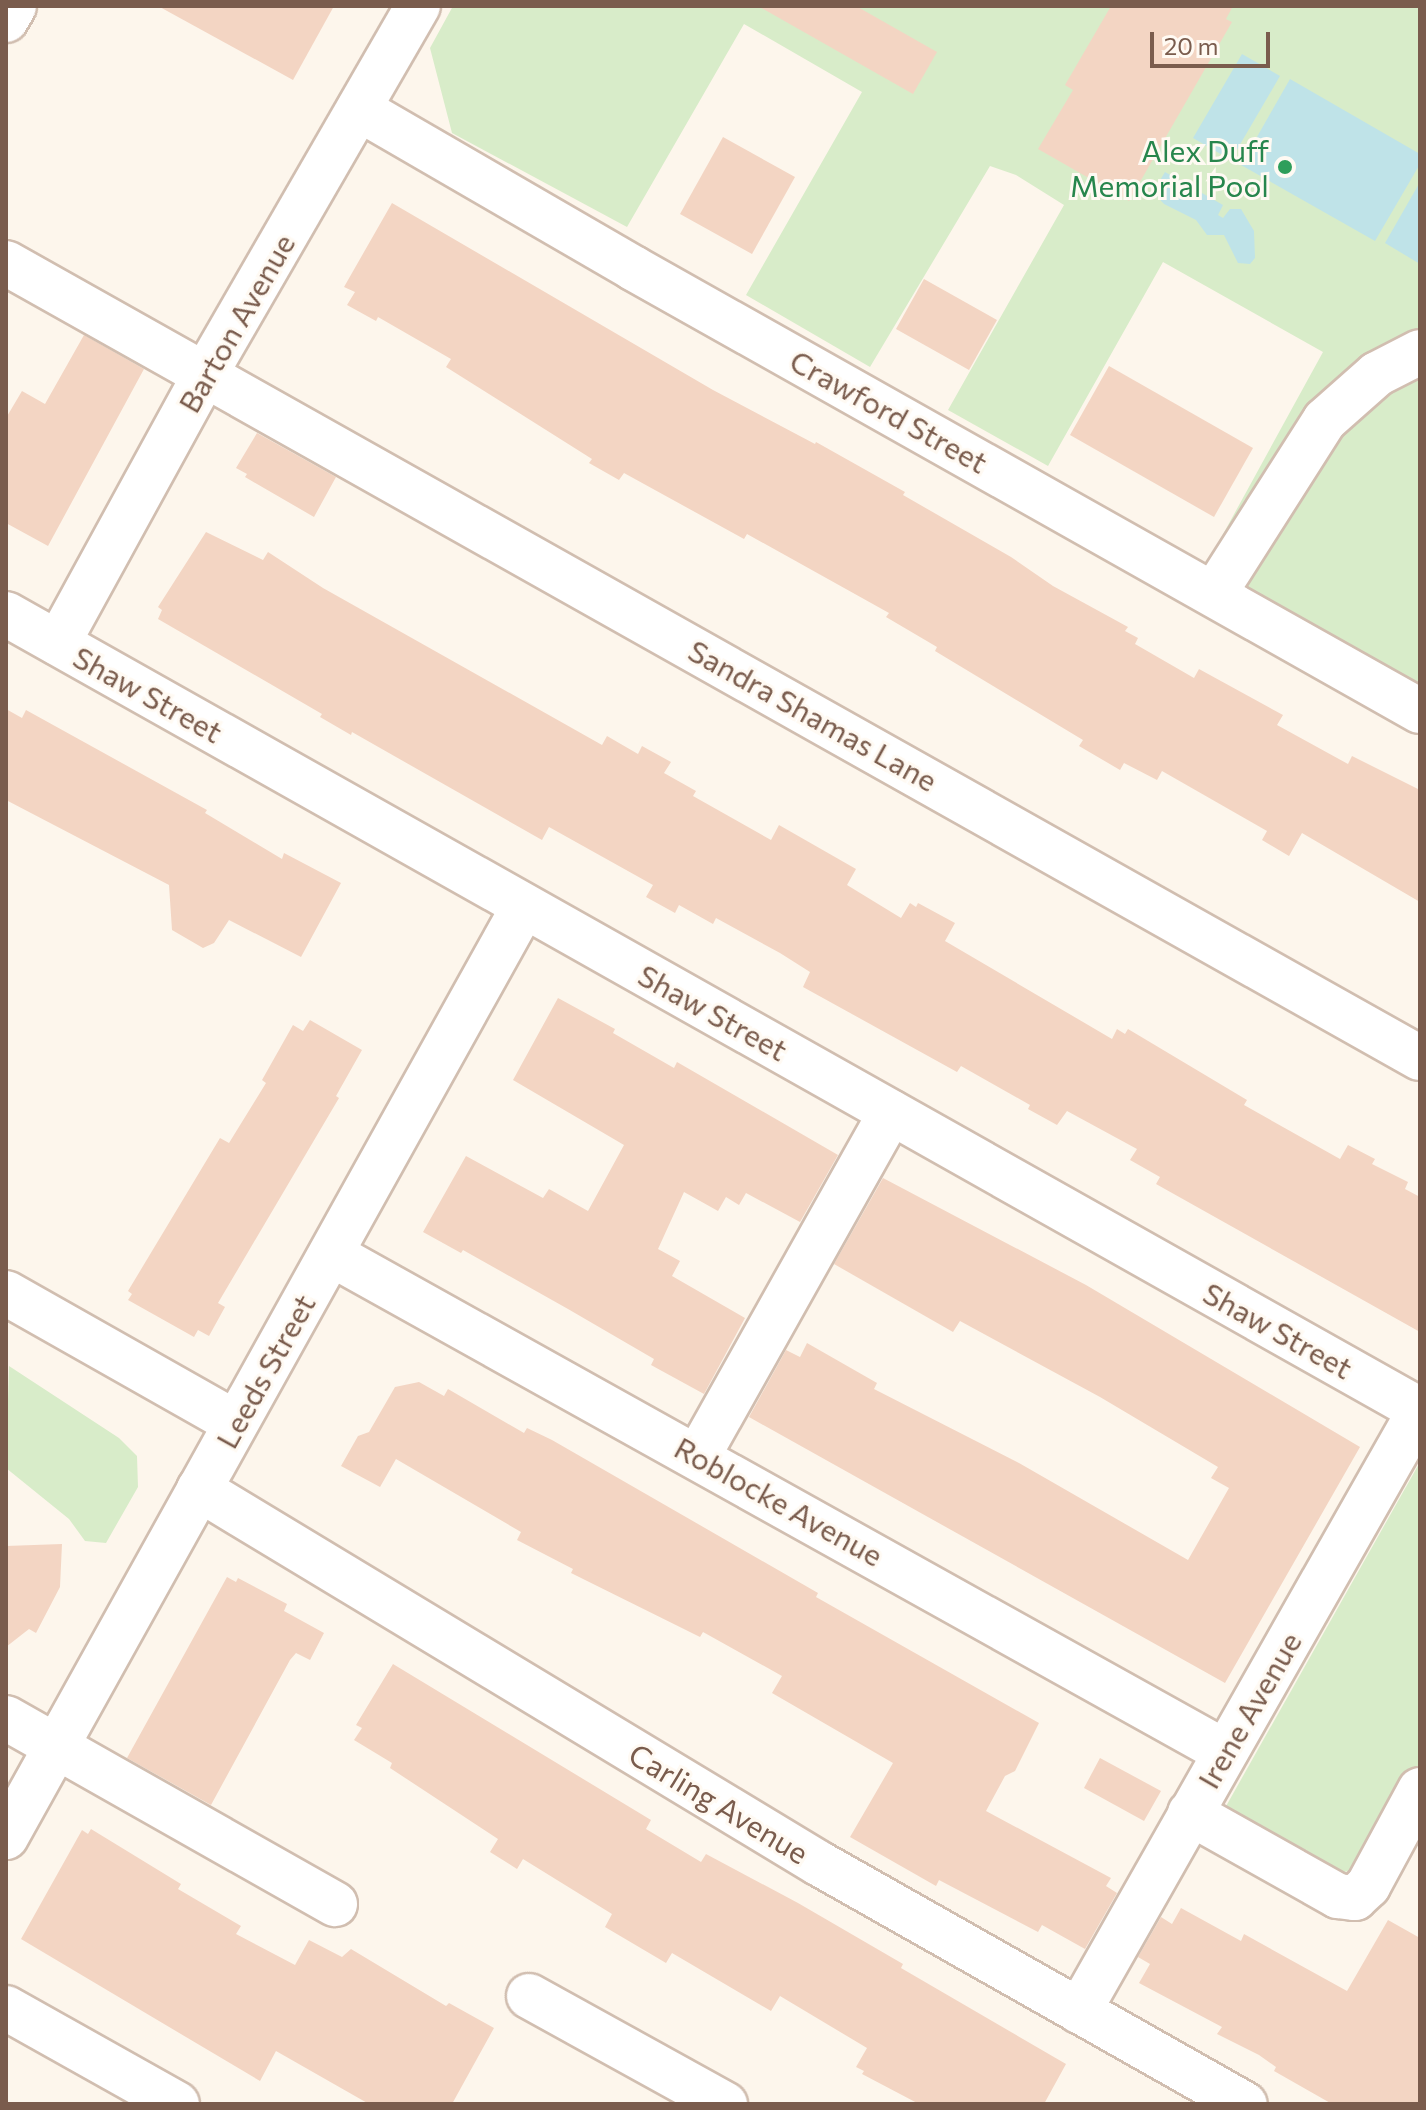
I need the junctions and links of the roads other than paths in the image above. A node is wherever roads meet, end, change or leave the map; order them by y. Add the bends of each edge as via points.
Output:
1 (14, 6) edge
2 (418, 6) edge
3 (6, 20) edge
4 (359, 109) junction
5 (6, 263) edge
6 (1420, 352) edge
7 (206, 373) junction
8 (1214, 594) junction
9 (6, 614) edge
10 (58, 643) junction
11 (1420, 711) edge
12 (524, 906) junction
13 (1420, 1058) edge
14 (891, 1112) junction
15 (331, 1254) junction
16 (6, 1293) edge
17 (1420, 1410) edge
18 (236, 1423) junction
19 (698, 1456) junction
20 (199, 1489) junction
21 (6, 1718) edge
22 (56, 1747) junction
23 (1225, 1752) junction
24 (1420, 1790) edge
25 (1190, 1813) junction
26 (6, 1837) edge
27 (335, 1904) dead end
28 (529, 1996) dead end
29 (6, 2008) edge
30 (1079, 2011) junction
31 (1200, 2093) edge
32 (177, 2104) edge
33 (725, 2104) edge
34 (1245, 2104) edge

1 - 3 street
2 - 4 street, Barton Avenue
4 - 7 street, Barton Avenue
4 - 8 street, Crawford Street
5 - 7 street, Sandra Shamas Lane
6 - 8 street via 1377,374 1325,420
7 - 10 street, Barton Avenue
7 - 13 street, Sandra Shamas Lane
8 - 11 street, Crawford Street
9 - 10 street, Shaw Street
10 - 12 street, Shaw Street
12 - 14 street, Shaw Street
12 - 15 street, Leeds Street
14 - 17 street, Shaw Street
14 - 19 street
15 - 18 street, Leeds Street
15 - 19 street, Roblocke Avenue
16 - 18 street
17 - 23 street, Irene Avenue
18 - 20 street, Leeds Street
19 - 23 street, Roblocke Avenue
20 - 22 street, Leeds Street
20 - 30 street, Carling Avenue via 820,1864
21 - 22 street
22 - 26 street, Leeds Street
22 - 27 street
23 - 25 street, Irene Avenue
24 - 25 street via 1368,1886 1355,1898 1338,1896
25 - 30 street, Irene Avenue
28 - 33 street
29 - 32 street
30 - 31 street, Carling Avenue
31 - 34 street, Carling Avenue

